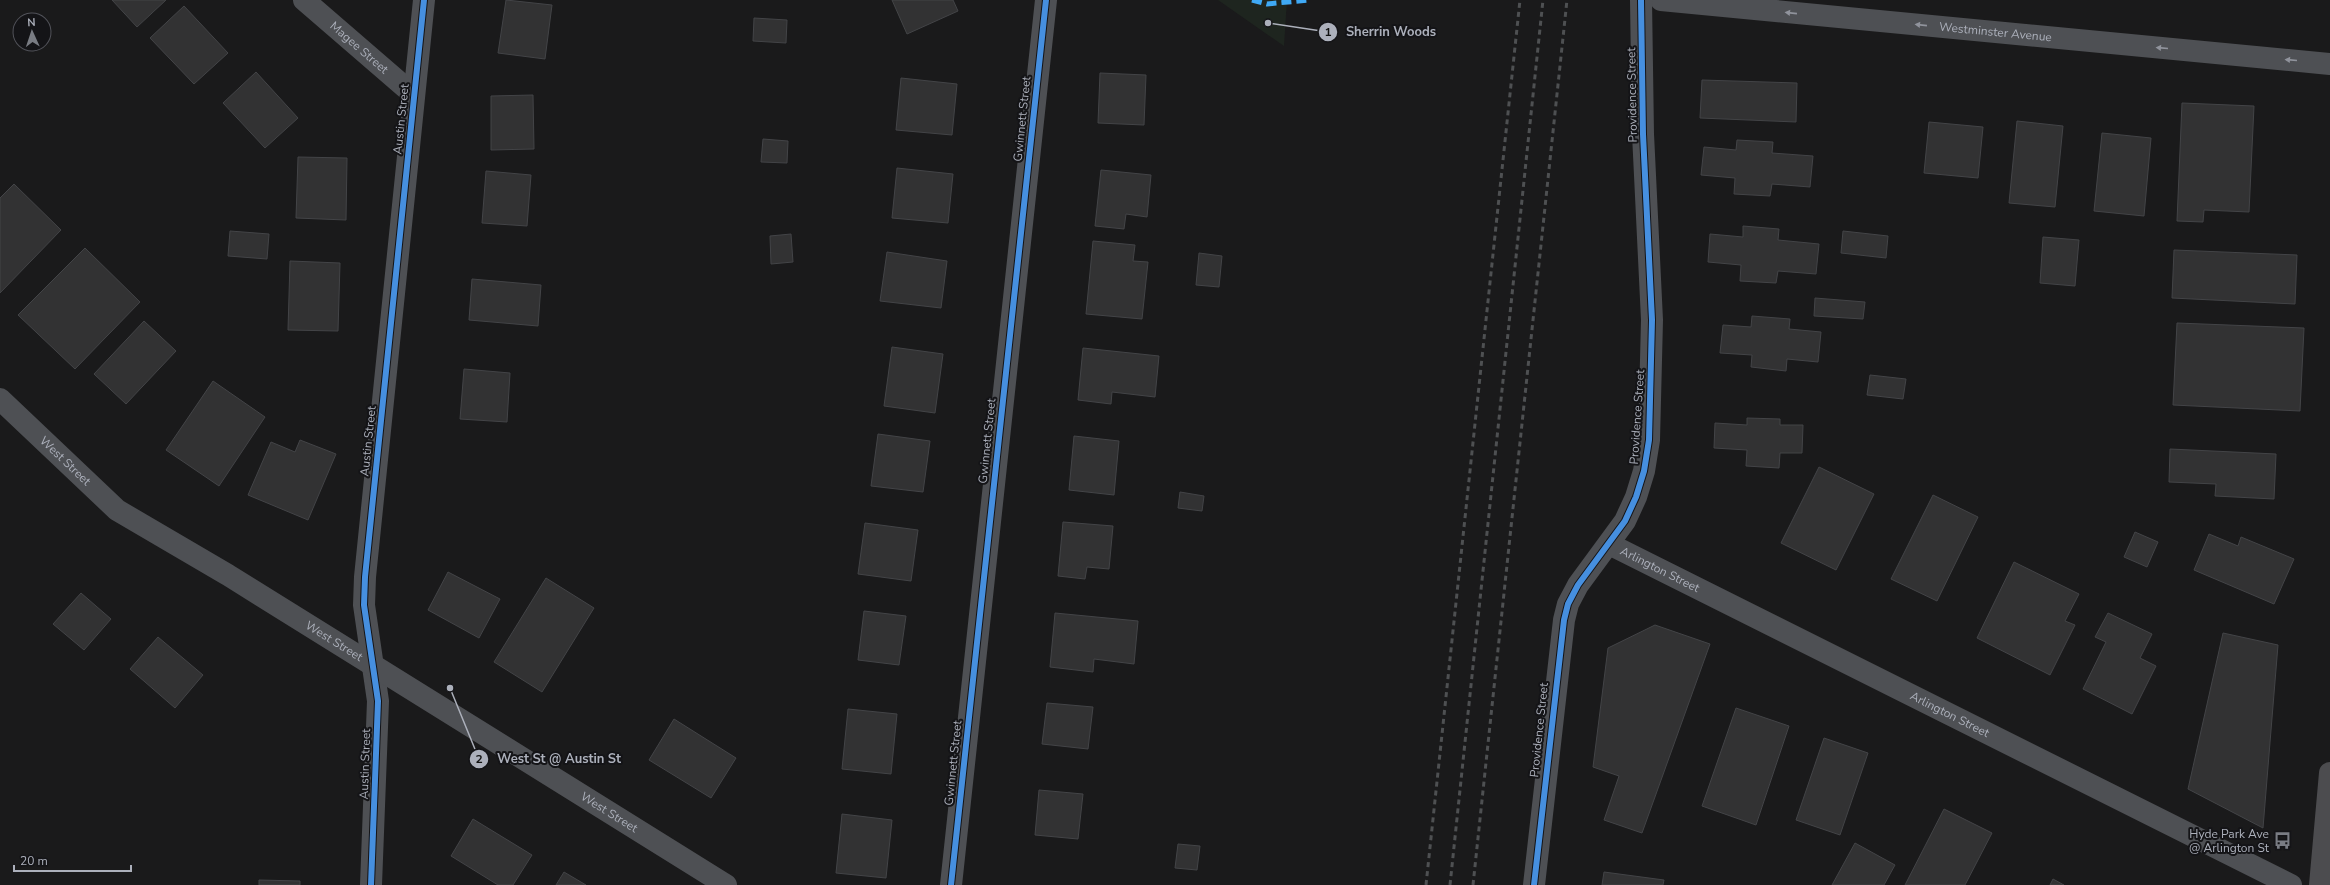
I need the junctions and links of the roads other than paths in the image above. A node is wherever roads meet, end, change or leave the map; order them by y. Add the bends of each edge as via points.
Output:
1 (304, 0) edge
2 (424, 0) edge
3 (1046, 0) edge
4 (1641, 0) edge
5 (1661, 0) edge
6 (2330, 64) edge
7 (414, 95) junction
8 (0, 399) edge
9 (1609, 544) junction
10 (373, 667) junction
11 (2330, 773) edge
12 (371, 885) edge
13 (726, 885) edge
14 (951, 885) edge
15 (1534, 885) edge
16 (2291, 885) edge
17 (2320, 885) edge

1 - 7 street, Magee Street
2 - 7 street, Austin Street
3 - 14 street, Gwinnett Street
4 - 9 street, Providence Street via 1643,134 1652,320 1649,440 1644,471 1636,497 1625,521
6 -> 5 street, Westminster Avenue
7 - 10 street, Austin Street via 365,577 364,605
8 - 10 street, West Street via 117,510
9 - 15 street, Providence Street via 1578,585 1568,604 1564,620
9 - 16 street, Arlington Street
10 - 12 street, Austin Street via 378,701 378,732
10 - 13 street, West Street
11 - 17 main road

